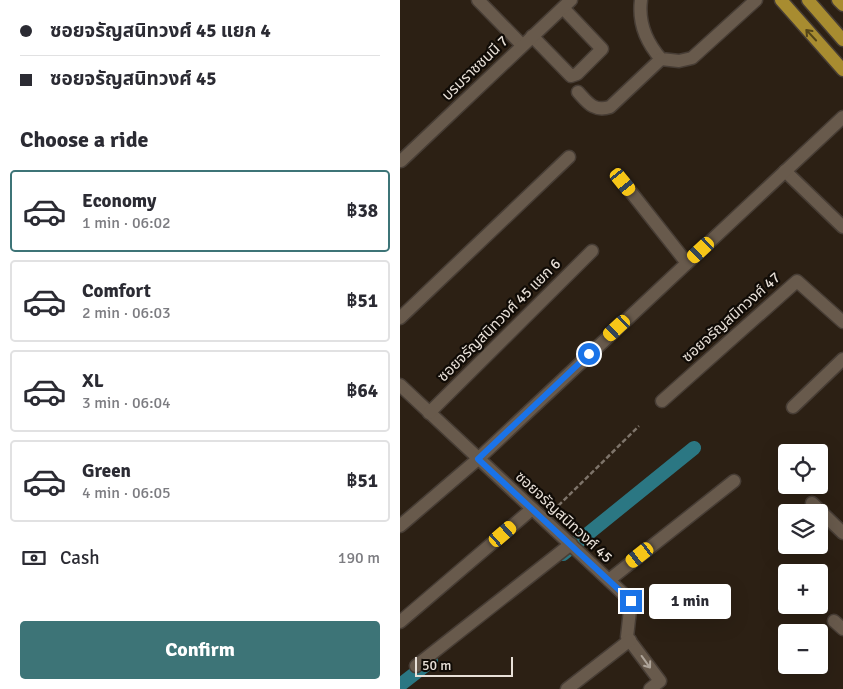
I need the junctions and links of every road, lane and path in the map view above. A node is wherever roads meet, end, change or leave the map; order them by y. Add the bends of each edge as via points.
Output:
1 (478, 0) edge
2 (641, 0) edge
3 (756, 0) edge
4 (781, 0) edge
5 (808, 0) edge
6 (814, 0) edge
7 (838, 0) edge
8 (567, 4) edge
9 (843, 5) edge
10 (843, 31) edge
11 (532, 36) junction
12 (843, 40) edge
13 (522, 46) junction
14 (661, 60) junction
15 (843, 70) edge
16 (578, 92) dead end
17 (843, 117) edge
18 (569, 157) dead end
19 (401, 162) dead end
20 (785, 171) junction
21 (623, 182) dead end
22 (843, 227) edge
23 (592, 251) dead end
24 (687, 263) junction
25 (400, 318) edge
26 (843, 322) edge
27 (843, 359) edge
28 (400, 385) edge
29 (662, 401) dead end
30 (793, 407) dead end
31 (429, 412) junction
32 (639, 426) dead end
33 (478, 459) junction
34 (734, 481) dead end
35 (812, 502) dead end
36 (532, 508) junction
37 (544, 520) junction
38 (400, 526) edge
39 (843, 532) edge
40 (571, 544) junction
41 (609, 580) junction
42 (400, 622) edge
43 (630, 640) junction
44 (416, 666) dead end
45 (567, 689) edge
46 (650, 689) edge

1 - 13 street
2 - 14 street via 639,15 645,36
3 - 14 street via 692,58
15 -> 4 main road
5 - 12 main road
6 - 10 main road
7 - 9 main road
8 - 11 street, บรมราชชนนี 7
8 - 11 street via 602,49 578,74 570,75
11 - 13 street, บรมราชชนนี 7
13 - 19 street, บรมราชชนนี 7
14 - 16 street via 610,107 600,110 592,107
17 - 20 street
18 - 25 street
20 - 22 street
20 - 24 street
21 - 24 street
23 - 31 street, ซอยจรัญสนิทวงศ์ 45 แยก 6
24 - 33 street
26 - 29 street, ซอยจรัญสนิทวงศ์ 47 via 796,280
27 - 30 street
28 - 31 street, ซอยจรัญสนิทวงศ์ 45
31 - 33 street, ซอยจรัญสนิทวงศ์ 45
32 - 37 path
33 - 36 street, ซอยจรัญสนิทวงศ์ 45
33 - 38 street
34 - 41 street
35 - 39 street
36 - 37 street, ซอยจรัญสนิทวงศ์ 45
36 - 42 street
37 - 40 street, ซอยจรัญสนิทวงศ์ 45
40 - 41 street, ซอยจรัญสนิทวงศ์ 45
40 - 44 street
41 - 43 street, ซอยจรัญสนิทวงศ์ 45 via 631,601 627,637
43 - 45 street
43 -> 46 street via 660,681

